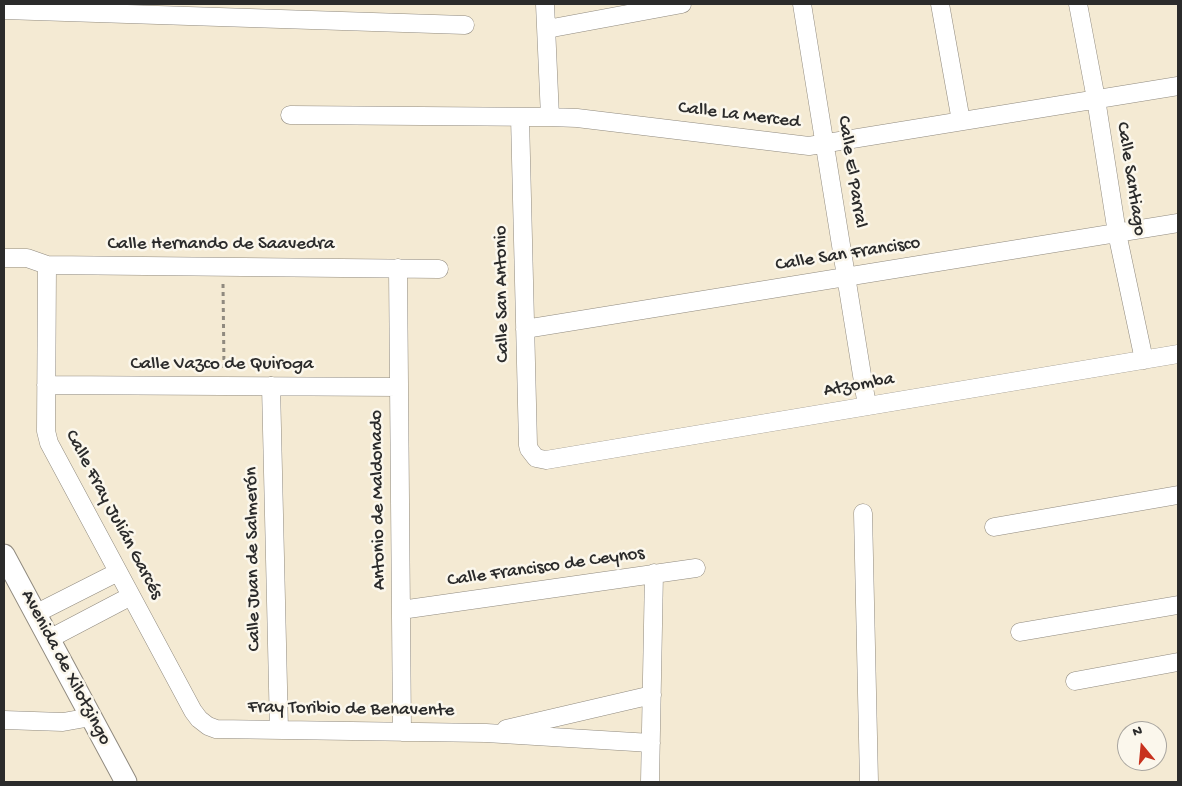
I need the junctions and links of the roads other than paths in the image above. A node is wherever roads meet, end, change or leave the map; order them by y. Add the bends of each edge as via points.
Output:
1 (545, 4) edge
2 (682, 4) edge
3 (802, 4) edge
4 (940, 4) edge
5 (1078, 4) edge
6 (4, 10) edge
7 (465, 25) dead end
8 (547, 29) junction
9 (1178, 86) edge
10 (1096, 100) junction
11 (290, 115) dead end
12 (520, 117) junction
13 (550, 117) junction
14 (961, 121) junction
15 (825, 144) junction
16 (1178, 223) edge
17 (1117, 233) junction
18 (4, 258) edge
19 (47, 265) junction
20 (398, 268) junction
21 (439, 269) dead end
22 (846, 277) junction
23 (525, 329) junction
24 (1178, 354) edge
25 (1144, 360) junction
26 (46, 385) junction
27 (270, 386) junction
28 (399, 387) junction
29 (867, 406) junction
30 (546, 460) joint
31 (1178, 495) edge
32 (863, 513) dead end
33 (994, 526) dead end
34 (4, 555) edge
35 (696, 568) dead end
36 (118, 572) junction
37 (654, 573) junction
38 (131, 596) junction
39 (1178, 605) edge
40 (401, 610) junction
41 (36, 614) junction
42 (1020, 632) dead end
43 (49, 639) junction
44 (1178, 662) edge
45 (1074, 680) dead end
46 (652, 695) junction
47 (91, 717) junction
48 (4, 720) edge
49 (216, 729) joint
50 (279, 730) junction
51 (402, 732) junction
52 (486, 733) junction
53 (651, 743) junction
54 (126, 782) edge
55 (650, 782) edge
56 (869, 782) edge

1 - 8 street
2 - 8 street
3 - 15 street, Calle El Parral
4 - 14 street
5 - 10 street, Calle Santiago
6 - 7 street
8 - 13 street
9 - 10 street, Calle La Merced
10 - 14 street, Calle La Merced
10 - 17 street, Calle Santiago
11 - 12 street, Calle La Merced
12 - 13 street, Calle La Merced
12 - 23 street, Calle San Antonio
13 - 15 street, Calle La Merced via 809,146
14 - 15 street, Calle La Merced
15 - 22 street, Calle El Parral
16 - 17 street, Calle San Francisco
17 - 22 street, Calle San Francisco
17 - 25 street, Calle Santiago
18 - 19 street, Calle Hernando de Saavedra via 27,258
19 - 20 street, Calle Hernando de Saavedra
19 - 26 street, Calle Fray Julián Garcés
20 - 21 street, Calle Hernando de Saavedra
20 - 28 street, Antonio de Maldonado
22 - 23 street, Calle San Francisco
22 - 29 street, Calle El Parral
23 - 30 street, Calle San Antonio via 528,444 536,458
24 - 25 street, Atzomba
25 - 29 street, Atzomba
26 - 27 street, Calle Vazco de Quiroga
26 - 36 street, Calle Fray Julián Garcés via 46,431 50,443
27 - 28 street, Calle Vazco de Quiroga
27 - 50 street, Calle Juan de Salmerón
28 - 40 street, Antonio de Maldonado
29 - 30 street, Atzomba
31 - 33 street
32 - 56 street
34 - 41 street, Avenida de Xilotzingo
35 - 37 street, Calle Francisco de Ceynos
36 - 38 street, Calle Fray Julián Garcés
36 - 41 street
37 - 40 street, Calle Francisco de Ceynos
37 - 46 street
38 - 43 street
38 - 49 street, Calle Fray Julián Garcés via 193,712
39 - 42 street
40 - 51 street, Antonio de Maldonado
41 - 43 street, Avenida de Xilotzingo
43 - 47 street, Avenida de Xilotzingo
44 - 45 street
46 - 52 street
46 - 53 street
47 - 48 street via 63,722
47 - 54 street, Avenida de Xilotzingo
49 - 50 street, Fray Toribio de Benavente
50 - 51 street, Fray Toribio de Benavente
51 - 52 street, Fray Toribio de Benavente
52 - 53 street
53 - 55 street

